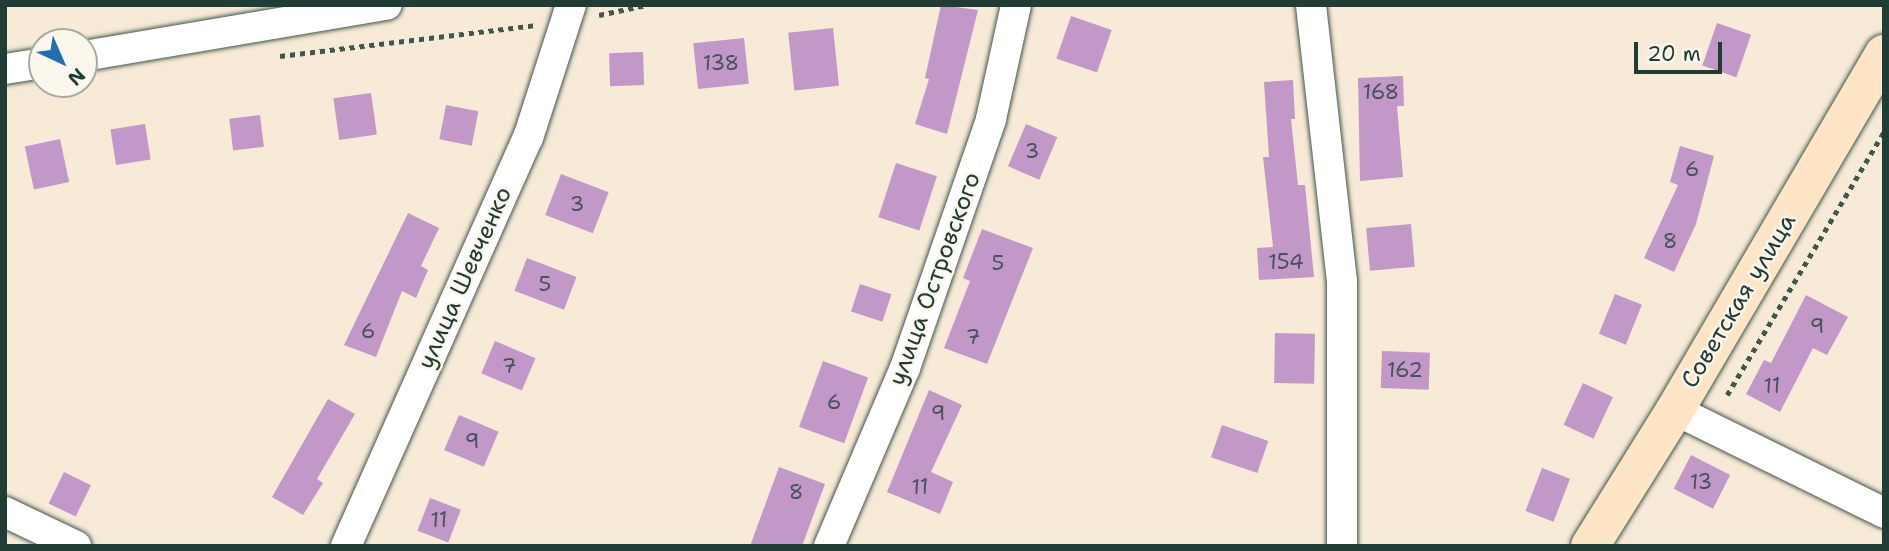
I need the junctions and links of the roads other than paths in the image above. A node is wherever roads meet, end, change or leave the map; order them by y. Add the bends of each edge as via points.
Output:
1 (387, 5) edge
2 (1016, 5) edge
3 (1311, 5) edge
4 (568, 13) edge
5 (98, 54) edge
6 (1884, 54) edge
7 (28, 65) edge
8 (5, 69) edge
9 (1690, 419) junction
10 (5, 512) edge
11 (1884, 513) edge
12 (76, 546) edge
13 (345, 546) edge
14 (829, 546) edge
15 (1342, 546) edge
16 (1590, 546) edge

1 - 5 street
2 - 14 street, улица Островского via 991,119 905,368
3 - 15 street via 1342,281
4 - 13 street, улица Шевченко via 528,138
6 - 9 main road, Советская улица
7 - 8 street
9 - 11 street
9 - 16 main road, Советская улица
10 - 12 street

